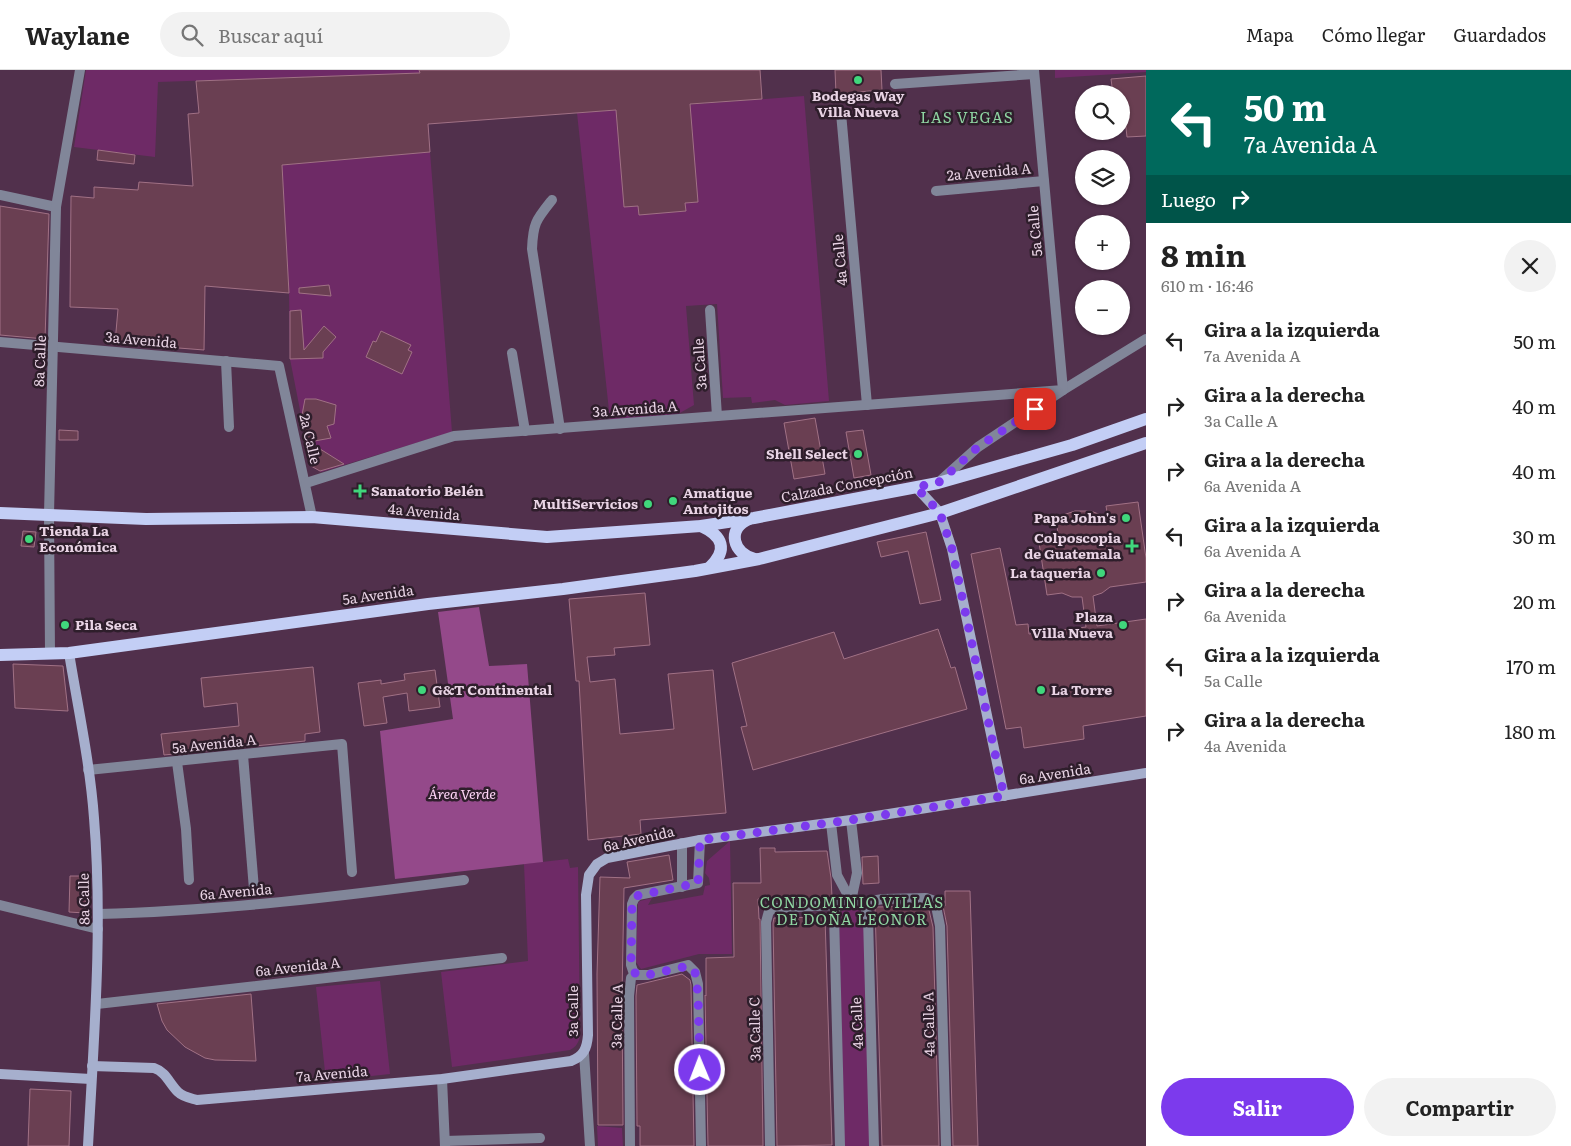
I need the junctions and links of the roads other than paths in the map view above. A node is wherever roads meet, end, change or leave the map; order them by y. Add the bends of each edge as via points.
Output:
1 (80, 70) edge
2 (1034, 72) edge
3 (895, 84) dead end
4 (841, 113) dead end
5 (1044, 182) junction
6 (936, 191) dead end
7 (0, 195) edge
8 (552, 200) dead end
9 (56, 207) junction
10 (710, 310) dead end
11 (1146, 339) edge
12 (0, 342) edge
13 (54, 346) junction
14 (512, 353) dead end
15 (226, 361) junction
16 (279, 366) joint
17 (1063, 390) junction
18 (867, 405) junction
19 (717, 416) junction
20 (1146, 419) edge
21 (229, 427) dead end
22 (560, 429) junction
23 (525, 431) junction
24 (1146, 443) edge
25 (306, 483) junction
26 (938, 483) junction
27 (916, 487) junction
28 (940, 513) junction
29 (0, 514) edge
30 (49, 515) junction
31 (312, 517) junction
32 (754, 518) junction
33 (701, 526) junction
34 (759, 559) junction
35 (710, 567) junction
36 (69, 653) junction
37 (50, 654) junction
38 (0, 656) edge
39 (243, 755) junction
40 (177, 762) junction
41 (88, 770) junction
42 (1146, 773) edge
43 (1004, 796) junction
44 (851, 820) junction
45 (831, 823) junction
46 (700, 840) junction
47 (682, 844) junction
48 (352, 872) dead end
49 (589, 875) joint
50 (189, 880) dead end
51 (464, 880) dead end
52 (682, 887) junction
53 (254, 889) dead end
54 (855, 901) junction
55 (0, 905) edge
56 (836, 905) junction
57 (98, 914) junction
58 (98, 929) junction
59 (502, 958) dead end
60 (637, 975) junction
61 (96, 1004) junction
62 (584, 1053) junction
63 (92, 1066) junction
64 (0, 1074) edge
65 (442, 1078) junction
66 (91, 1080) junction
67 (540, 1138) dead end
68 (445, 1144) edge
69 (88, 1146) edge
70 (590, 1146) edge
71 (630, 1146) edge
72 (701, 1146) edge
73 (770, 1146) edge
74 (840, 1146) edge
75 (874, 1146) edge
76 (946, 1146) edge

1 - 9 street, 8a Calle
2 - 3 street
2 - 5 street, 5a Calle
4 - 18 street, 4a Calle
5 - 6 street, 2a Avenida A
5 - 17 street, 5a Calle
7 - 9 street
8 - 22 street via 536,220 532,249
9 - 13 street, 8a Calle
10 - 19 street, 3a Calle
11 - 17 street
12 - 13 street, 3a Avenida
13 - 15 street, 3a Avenida
13 - 30 street, 8a Calle
14 - 23 street
15 - 16 street, 3a Avenida
15 - 21 street
16 - 25 street, 2a Calle
17 - 18 street, 3a Avenida A
17 - 26 street via 978,447
18 - 19 street, 3a Avenida A
19 - 22 street, 3a Avenida A
20 - 26 main road, Calzada Concepción via 1072,445
22 - 23 street, 3a Avenida A
23 - 25 street, 3a Avenida A via 454,436
24 - 28 main road
25 - 31 street, 2a Calle
26 - 27 main road, Calzada Concepción
27 - 28 main road
27 - 32 main road, Calzada Concepción
28 - 34 main road
28 - 43 main road via 952,549
29 - 30 main road, 4a Avenida
30 - 31 main road, 4a Avenida via 146,519
30 - 37 street, 8a Calle
31 - 33 main road, 4a Avenida via 547,537
32 - 33 main road, 4a Avenida
32 - 34 main road via 739,526 735,538 744,555
33 - 35 main road via 716,535 721,546 718,558
34 - 35 main road, 5a Avenida
35 - 36 main road, 5a Avenida
36 - 37 main road, 5a Avenida
36 - 41 main road, 8a Calle
37 - 38 main road, 5a Avenida
39 - 40 street, 5a Avenida A
39 - 48 street, 5a Avenida A via 342,744
39 - 53 street
40 - 41 street, 5a Avenida A
40 - 50 street
41 - 57 main road, 8a Calle via 94,817
42 - 43 main road, 6a Avenida
43 - 44 main road, 6a Avenida
44 - 45 main road, 6a Avenida
44 - 54 street via 857,873
45 - 46 main road, 6a Avenida
45 - 54 street, 4a Calle via 838,875
46 - 47 main road, 6a Avenida
46 - 52 street via 698,883
47 - 49 main road, 6a Avenida via 607,858 597,864
47 - 52 street
49 - 62 main road, 3a Calle via 586,895 588,1035
51 - 57 street, 6a Avenida via 356,895 220,908
52 - 60 street, 3a Calle A via 636,896 632,904 631,965
54 - 56 street
54 - 75 street, 4a Calle via 865,907 868,914
54 - 76 street, 4a Calle A via 926,898 934,903 939,917 941,946
55 - 58 street
56 - 73 street, 3a Calle C via 769,911 766,922
56 - 74 street, 4a Calle
57 - 58 main road, 8a Calle
58 - 61 main road, 8a Calle
59 - 61 street, 6a Avenida A
60 - 71 street, 3a Calle A via 631,978 629,996
60 - 72 street via 685,966 690,966 695,972
61 - 63 main road, 8a Calle
62 - 65 main road, 7a Avenida via 571,1060
62 - 70 street, 3a Calle
63 - 65 main road, 7a Avenida via 154,1068 165,1075 178,1093 197,1100
63 - 66 main road, 8a Calle
64 - 66 main road
65 - 68 street
66 - 69 main road, 8a Calle
67 - 68 street

